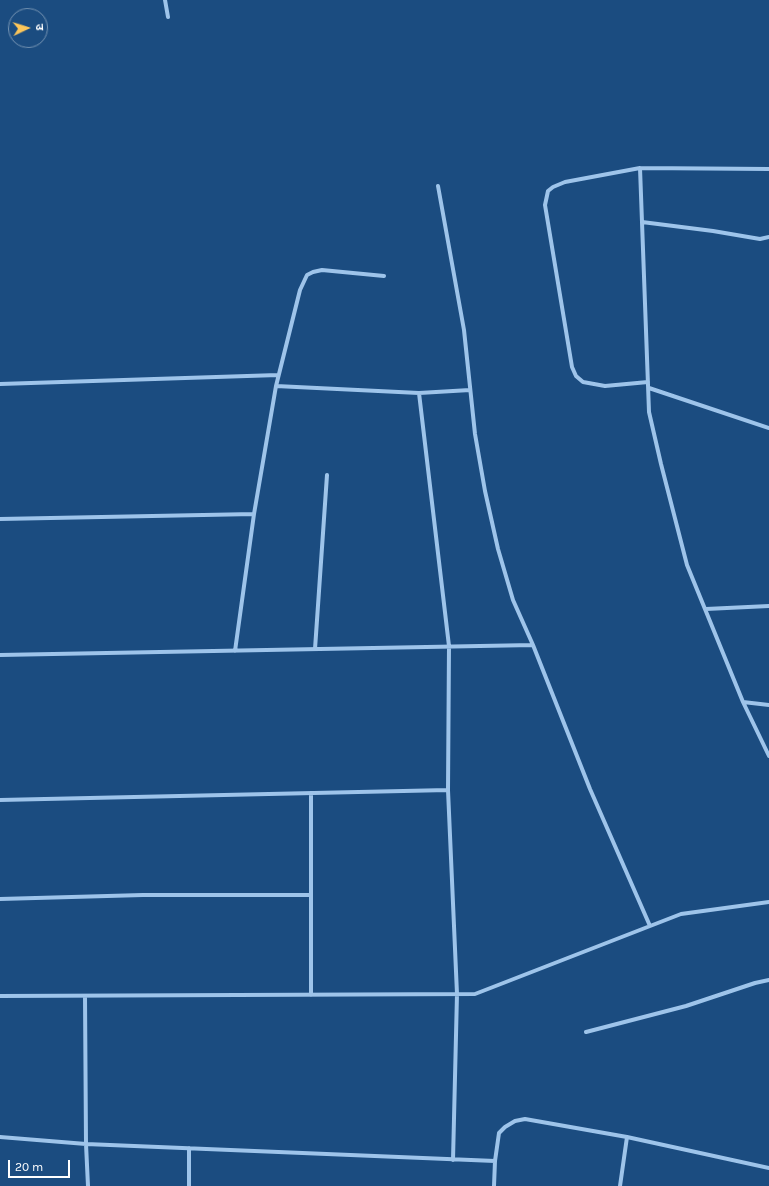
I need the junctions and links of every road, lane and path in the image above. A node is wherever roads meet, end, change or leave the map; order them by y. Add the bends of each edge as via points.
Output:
1 (165, 0) edge
2 (168, 17) dead end
3 (640, 168) junction
4 (769, 169) edge
5 (438, 186) dead end
6 (642, 222) junction
7 (769, 237) edge
8 (384, 276) dead end
9 (278, 374) junction
10 (648, 382) junction
11 (0, 384) edge
12 (276, 386) junction
13 (649, 388) junction
14 (470, 390) junction
15 (419, 393) junction
16 (769, 428) edge
17 (327, 475) dead end
18 (254, 514) junction
19 (0, 519) edge
20 (769, 606) edge
21 (706, 610) junction
22 (533, 645) junction
23 (449, 646) junction
24 (316, 649) junction
25 (235, 651) junction
26 (0, 655) edge
27 (743, 702) junction
28 (769, 705) edge
29 (769, 756) edge
30 (448, 790) junction
31 (312, 793) junction
32 (0, 800) edge
33 (311, 895) junction
34 (0, 899) edge
35 (769, 902) edge
36 (650, 926) junction
37 (769, 980) edge
38 (458, 994) junction
39 (311, 995) junction
40 (0, 996) edge
41 (85, 996) junction
42 (586, 1032) dead end
43 (0, 1137) edge
44 (627, 1137) junction
45 (86, 1144) junction
46 (189, 1148) junction
47 (453, 1160) junction
48 (495, 1161) junction
49 (769, 1168) edge
50 (88, 1186) edge
51 (189, 1186) edge
52 (494, 1186) edge
53 (620, 1186) edge

1 - 2 street
3 - 4 street
3 - 6 street
3 - 10 street via 565,182 548,191 545,205 572,367 576,376 583,382 605,386
5 - 14 street via 464,330
6 - 7 street via 760,239
6 - 10 street
8 - 9 street via 322,270 307,275 300,290
9 - 11 street
9 - 12 street
10 - 13 street
12 - 15 street
12 - 18 street
13 - 16 street
13 - 21 street via 649,412 661,464 687,565
14 - 15 street
14 - 22 street via 475,434 498,549 513,600
15 - 23 street
17 - 24 street
18 - 19 street
18 - 25 street
20 - 21 street
21 - 27 street
22 - 23 street
22 - 36 street via 590,789
23 - 24 street
23 - 30 street
24 - 25 street
25 - 26 street
27 - 28 street
27 - 29 street
30 - 31 street
30 - 38 street
31 - 32 street
31 - 33 street
33 - 34 street via 143,895
33 - 39 street
35 - 36 street via 681,914
36 - 38 street via 475,994
37 - 42 street via 686,1006
38 - 39 street
38 - 47 street
39 - 41 street
40 - 41 street
41 - 45 street
43 - 45 street
44 - 48 street via 525,1119 505,1127 500,1134
44 - 49 street
44 - 53 street
45 - 46 street
45 - 50 street
46 - 47 street
46 - 51 street
47 - 48 street
48 - 52 street

